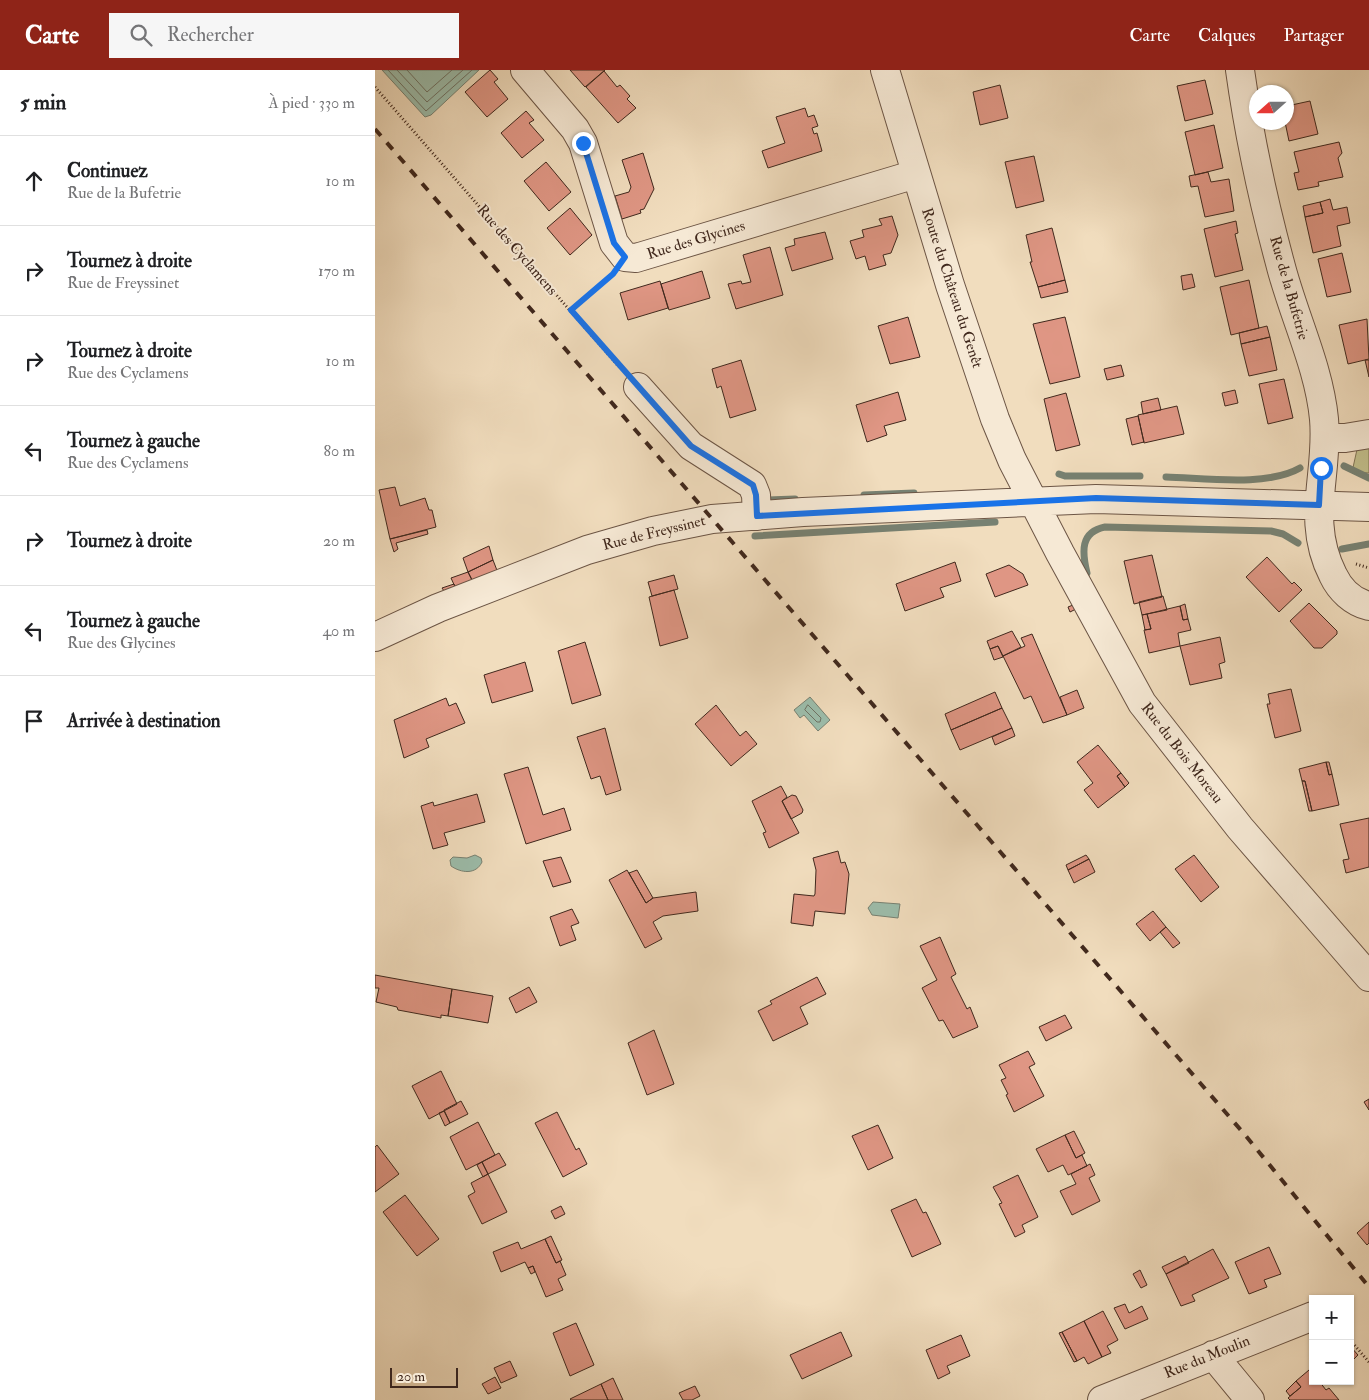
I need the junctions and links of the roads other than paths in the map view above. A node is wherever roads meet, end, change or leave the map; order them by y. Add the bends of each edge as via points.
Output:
1 (525, 70) edge
2 (885, 70) edge
3 (1240, 70) edge
4 (916, 174) junction
5 (637, 387) road end
6 (1369, 434) edge
7 (1325, 438) junction
8 (1033, 501) junction
9 (1319, 505) junction
10 (1369, 507) edge
11 (757, 516) junction
12 (1369, 606) edge
13 (375, 637) edge
14 (1369, 977) edge
15 (1309, 1318) edge
16 (1213, 1355) junction
17 (1103, 1400) edge
18 (1249, 1400) edge

1 - 4 street, Rue des Glycines via 583,143 614,243 625,257 636,258
2 - 4 street, Route du Château du Genêt
3 - 7 street, Rue de la Bufetrie via 1246,113 1279,263 1318,382
4 - 8 street, Route du Château du Genêt via 995,419
5 - 11 street via 691,446 753,485
6 - 7 street
7 - 9 street, Rue de la Bufetrie
8 - 9 street, Rue de Freyssinet via 1159,499
8 - 11 street, Rue de Freyssinet
8 - 14 street, Rue du Bois Moreau via 1142,703 1241,828
9 - 10 street, Rue de Freyssinet
9 - 12 street, Rue de la Bufetrie via 1320,538 1336,583 1348,596
11 - 13 street, Rue de Freyssinet via 685,523 587,550 439,608
15 - 16 street, Rue du Moulin
16 - 17 street, Rue du Moulin
16 - 18 street

